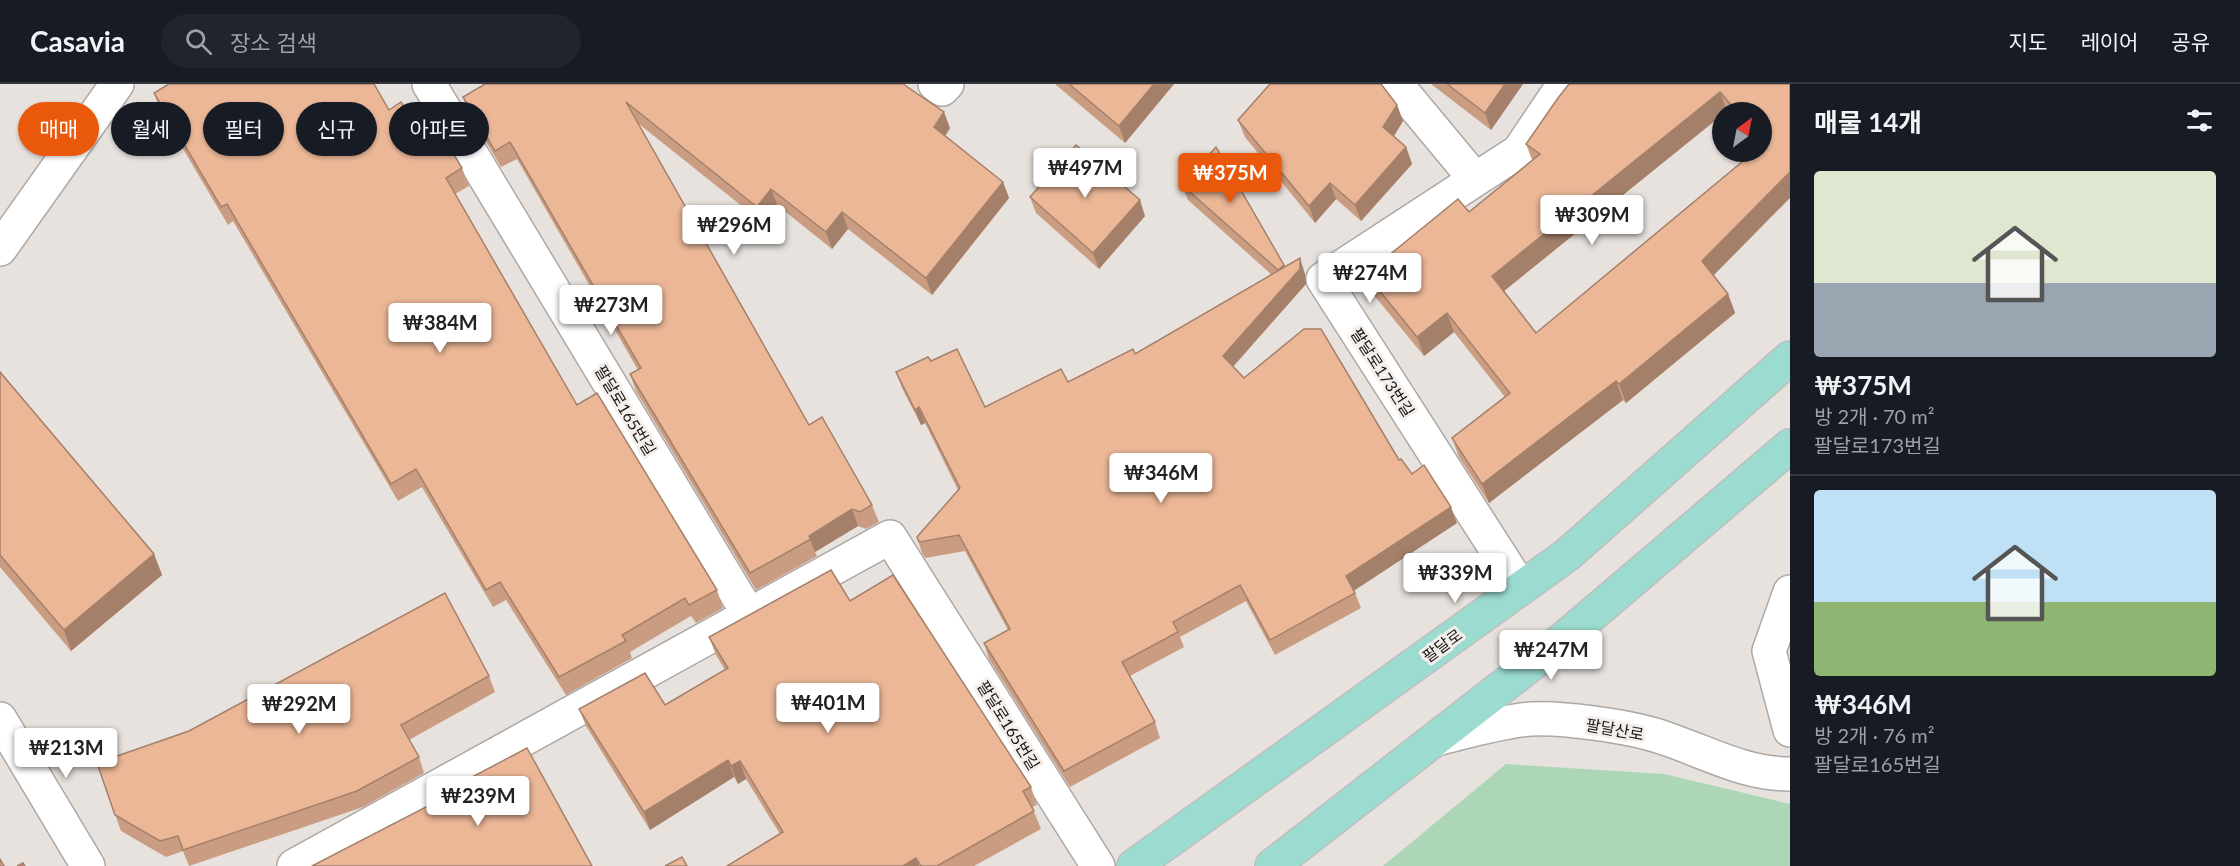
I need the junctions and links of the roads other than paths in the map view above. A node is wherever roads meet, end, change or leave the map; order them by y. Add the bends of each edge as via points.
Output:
1 (117, 84) edge
2 (429, 84) edge
3 (935, 84) edge
4 (947, 84) edge
5 (1396, 84) edge
6 (1564, 84) edge
7 (1475, 179) junction
8 (0, 249) edge
9 (1790, 358) edge
10 (1790, 446) edge
11 (1521, 588) junction
12 (1790, 592) edge
13 (748, 613) junction
14 (0, 719) edge
15 (1790, 730) edge
16 (1436, 739) junction
17 (1790, 774) edge
18 (88, 866) edge
19 (294, 866) edge
20 (1098, 866) edge
21 (1134, 866) edge
22 (1272, 866) edge

1 - 8 street
2 - 13 street, 팔달로165번길
3 - 4 street via 942,89
5 - 7 street
6 - 7 street, 팔달로173번길 via 1519,151
7 - 11 street, 팔달로173번길 via 1323,279
9 - 11 main road, 팔달로 via 1567,555
10 - 16 main road via 1561,641
11 - 21 main road, 팔달로
12 - 15 street via 1769,651
13 - 19 street, 팔달로165번길
13 - 20 street, 팔달로165번길 via 890,537
14 - 18 street
16 - 17 street, 팔달산로 via 1524,719 1599,723 1665,738 1718,761
16 - 22 main road

